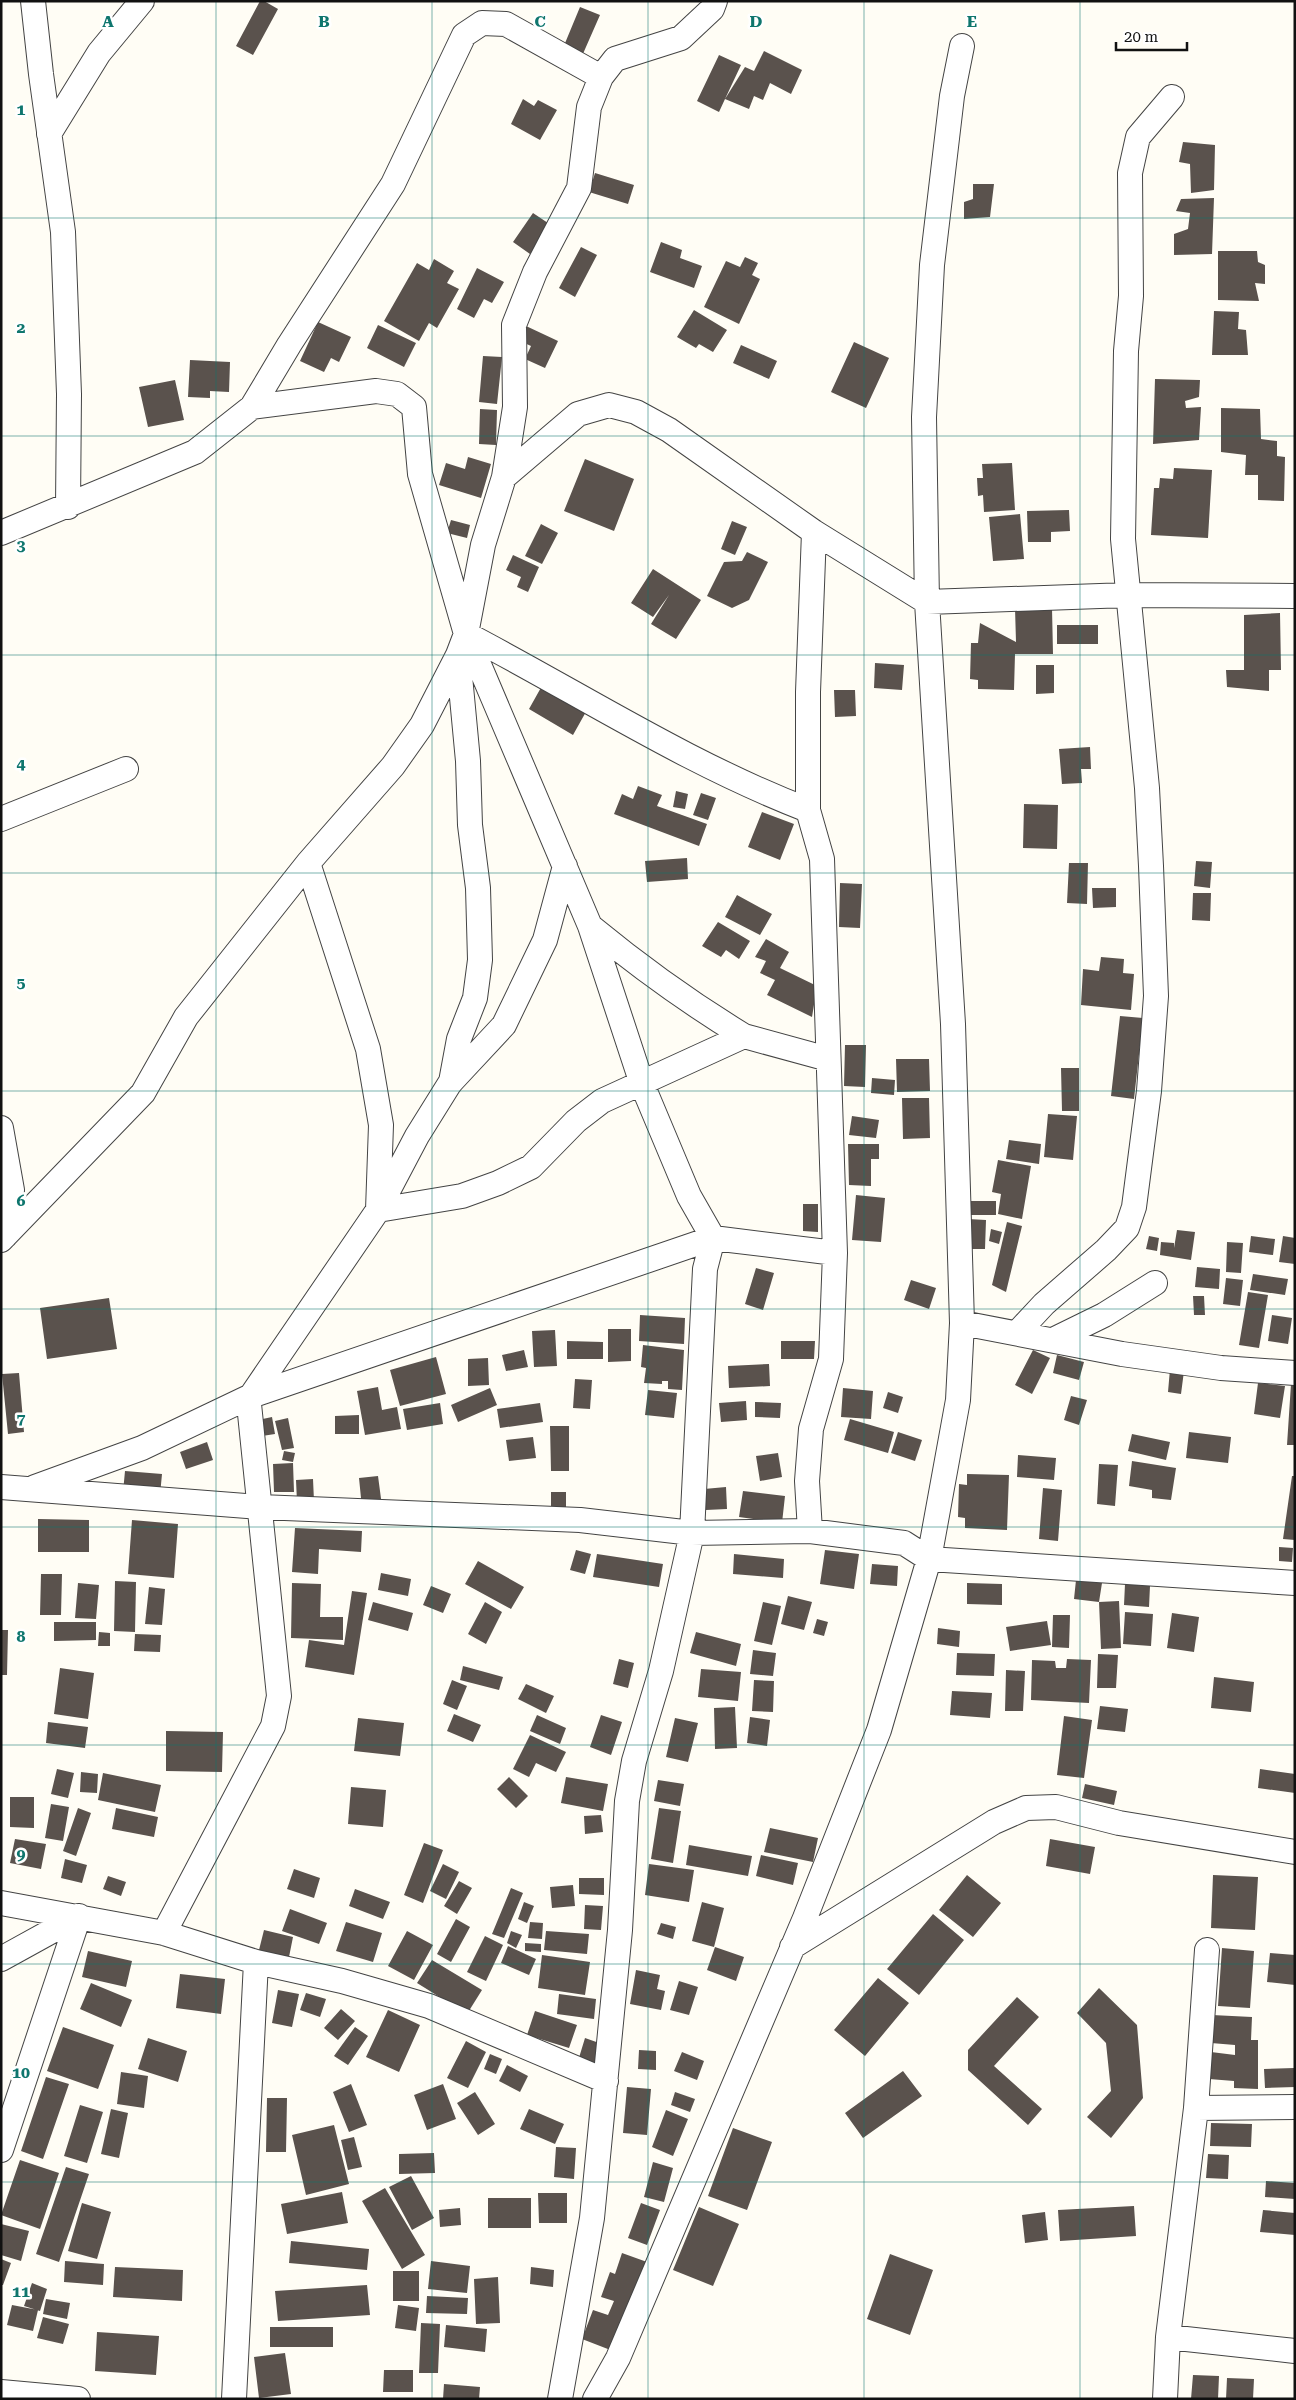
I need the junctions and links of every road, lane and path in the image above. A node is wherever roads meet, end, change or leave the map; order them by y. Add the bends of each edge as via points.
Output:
1 (33, 1) edge
2 (142, 1) edge
3 (715, 1) edge
4 (962, 46) dead end
5 (601, 77) junction
6 (1172, 97) dead end
7 (49, 134) junction
8 (252, 407) junction
9 (504, 477) junction
10 (68, 507) junction
11 (814, 532) junction
12 (1, 533) edge
13 (1128, 595) junction
14 (1295, 596) edge
15 (927, 602) junction
16 (462, 645) junction
17 (126, 769) dead end
18 (808, 810) junction
19 (1, 820) edge
20 (308, 863) junction
21 (565, 866) junction
22 (590, 926) junction
23 (744, 1036) junction
24 (828, 1059) junction
25 (450, 1083) junction
26 (642, 1084) junction
27 (1, 1128) edge
28 (378, 1210) junction
29 (3, 1238) edge
30 (713, 1238) junction
31 (835, 1253) junction
32 (1155, 1283) dead end
33 (962, 1323) junction
34 (1017, 1333) junction
35 (1053, 1340) junction
36 (1295, 1373) edge
37 (251, 1396) junction
38 (1, 1487) edge
39 (30, 1489) junction
40 (260, 1507) junction
41 (810, 1531) junction
42 (692, 1533) junction
43 (929, 1559) junction
44 (1295, 1583) edge
45 (1295, 1852) edge
46 (1, 1903) edge
47 (79, 1916) junction
48 (164, 1932) junction
49 (792, 1948) junction
50 (1207, 1950) dead end
51 (1, 1959) edge
52 (256, 1962) junction
53 (606, 2081) junction
54 (1295, 2107) edge
55 (1196, 2108) junction
56 (1, 2150) edge
57 (1168, 2336) junction
58 (1295, 2351) edge
59 (1, 2392) edge
60 (78, 2399) edge
61 (234, 2399) edge
62 (560, 2399) edge
63 (595, 2399) edge
64 (1165, 2399) edge

1 - 7 street
2 - 7 street via 99,53
3 - 5 street via 712,9 681,38 615,59
4 - 15 street via 952,96 932,265 924,417
5 - 8 street via 506,24 482,23 464,35 393,184
5 - 9 street via 589,107 579,188 535,272 514,325 515,407
6 - 13 street via 1138,137 1130,172 1132,296 1126,352 1123,539
7 - 10 street via 63,232 69,394
8 - 10 street via 195,452
8 - 16 street via 376,391 397,394 414,407 420,474
9 - 11 street via 578,414 609,405 636,412 669,430
9 - 16 street via 483,545
10 - 12 street
11 - 15 street
11 - 18 street via 808,692
13 - 14 street
13 - 15 street
13 - 34 street via 1147,788 1156,996 1149,1091 1134,1207 1127,1228
15 - 33 street via 953,1024
16 - 18 street via 746,786
16 - 20 street via 422,725 393,766
16 - 21 street via 511,744
16 - 25 street via 480,960 475,998 460,1039
17 - 19 street
18 - 24 street via 822,859
20 - 28 street via 368,1049 381,1125
20 - 29 street via 186,1017 143,1093
21 - 22 street
21 - 25 street via 545,940 504,1025
22 - 23 street via 688,1002
22 - 26 street
23 - 24 street
23 - 26 street
24 - 31 street
25 - 28 street via 417,1136
26 - 28 street via 602,1101 523,1171 462,1196
26 - 30 street via 689,1196
27 - 29 street via 12,1190
28 - 37 street
30 - 31 street
30 - 37 street
30 - 42 street via 705,1269
31 - 41 street via 831,1360 811,1429 807,1481
32 - 35 street
33 - 34 street
33 - 43 street via 958,1400
34 - 35 street
35 - 36 street via 1122,1354 1222,1368
37 - 39 street via 142,1448
37 - 40 street via 249,1404
38 - 39 street
39 - 40 street
40 - 42 street via 580,1520
40 - 48 street via 279,1696 273,1726
41 - 42 street
41 - 43 street via 904,1543
42 - 53 street via 661,1671 634,1761 627,1801 620,1930
43 - 44 street
43 - 49 street via 879,1730
45 - 49 street via 1119,1823 1056,1807 1026,1808 994,1822
46 - 47 street
47 - 48 street
47 - 51 street
47 - 56 street
48 - 52 street
49 - 63 street via 618,2358
50 - 55 street
52 - 53 street via 342,1981 429,2006
52 - 61 street
53 - 62 street via 592,2218
54 - 55 street
55 - 57 street
57 - 58 street
57 - 64 street
59 - 60 street

